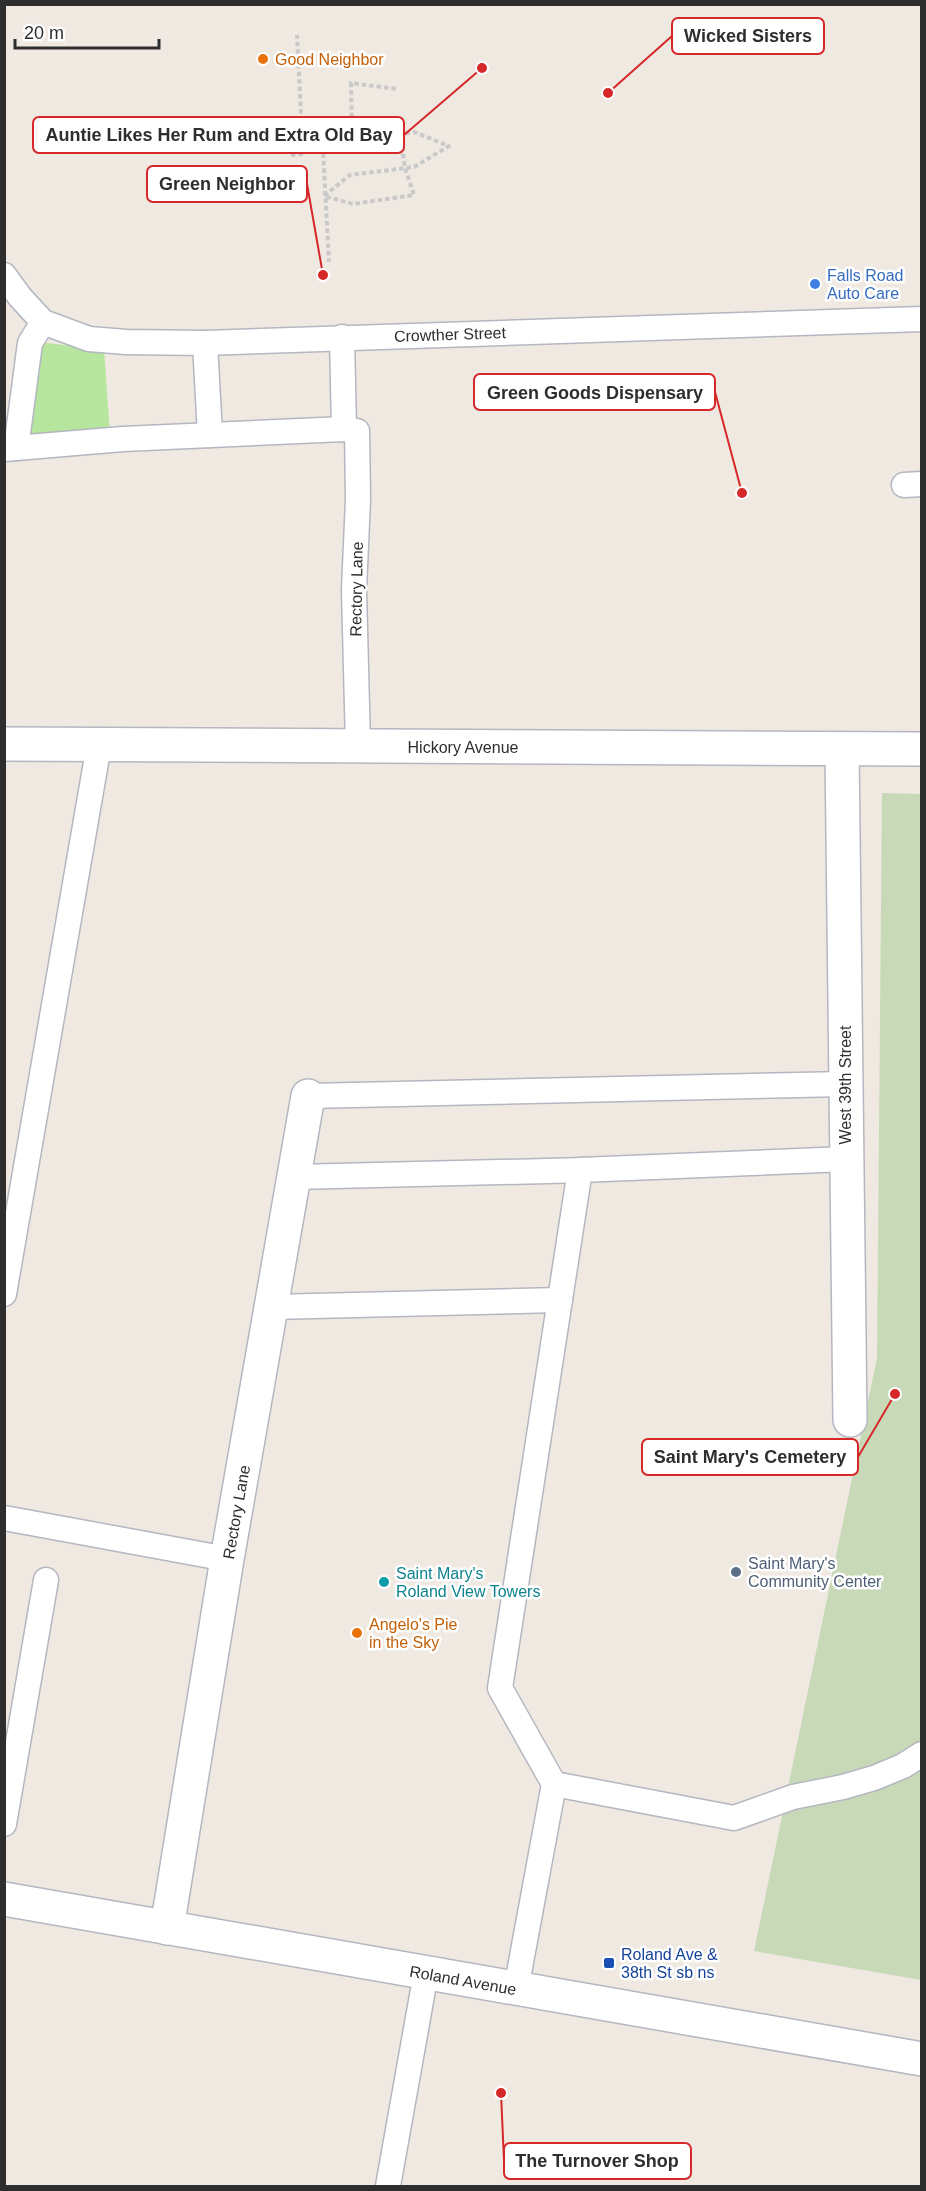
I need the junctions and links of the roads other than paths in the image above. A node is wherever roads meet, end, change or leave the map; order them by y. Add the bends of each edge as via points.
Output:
1 (4, 275) edge
2 (921, 319) edge
3 (43, 322) junction
4 (342, 337) junction
5 (205, 343) junction
6 (350, 430) junction
7 (210, 435) junction
8 (10, 449) edge
9 (4, 744) edge
10 (99, 745) junction
11 (358, 746) junction
12 (921, 749) edge
13 (842, 750) junction
14 (845, 1084) junction
15 (308, 1096) joint
16 (846, 1159) junction
17 (587, 1170) junction
18 (294, 1177) junction
19 (4, 1294) edge
20 (560, 1300) junction
21 (272, 1307) junction
22 (850, 1420) dead end
23 (4, 1518) edge
24 (227, 1558) junction
25 (46, 1580) dead end
26 (921, 1754) edge
27 (554, 1785) junction
28 (4, 1824) edge
29 (4, 1899) edge
30 (167, 1928) junction
31 (426, 1973) junction
32 (516, 1989) junction
33 (921, 2060) edge
34 (388, 2187) edge

1 - 3 lane, Crowther Street
2 - 4 lane, Crowther Street
3 - 5 lane, Crowther Street via 89,339
3 - 8 lane via 30,343
4 - 5 lane, Crowther Street
4 - 6 lane, Rectory Lane
5 - 7 lane
6 - 7 lane
6 - 11 lane, Rectory Lane via 358,499 354,590
7 - 8 lane
9 - 10 street, Hickory Avenue
10 - 11 street, Hickory Avenue
10 - 19 lane
11 - 13 street, Hickory Avenue
12 - 13 street, Hickory Avenue
13 - 14 street, West 39th Street
14 - 15 lane
14 - 16 street, West 39th Street
15 - 18 street, Rectory Lane
16 - 17 lane
16 - 22 street, West 39th Street
17 - 18 lane
17 - 20 lane via 580,1170
18 - 21 street, Rectory Lane
20 - 21 lane
20 - 27 lane via 500,1688
21 - 24 street, Rectory Lane
23 - 24 lane
24 - 30 street, Rectory Lane
25 - 28 lane
26 - 27 lane via 874,1778 793,1797 734,1818
27 - 32 lane
29 - 30 street, Roland Avenue
30 - 31 street, Roland Avenue
31 - 32 street, Roland Avenue
31 - 34 lane
32 - 33 street, Roland Avenue

